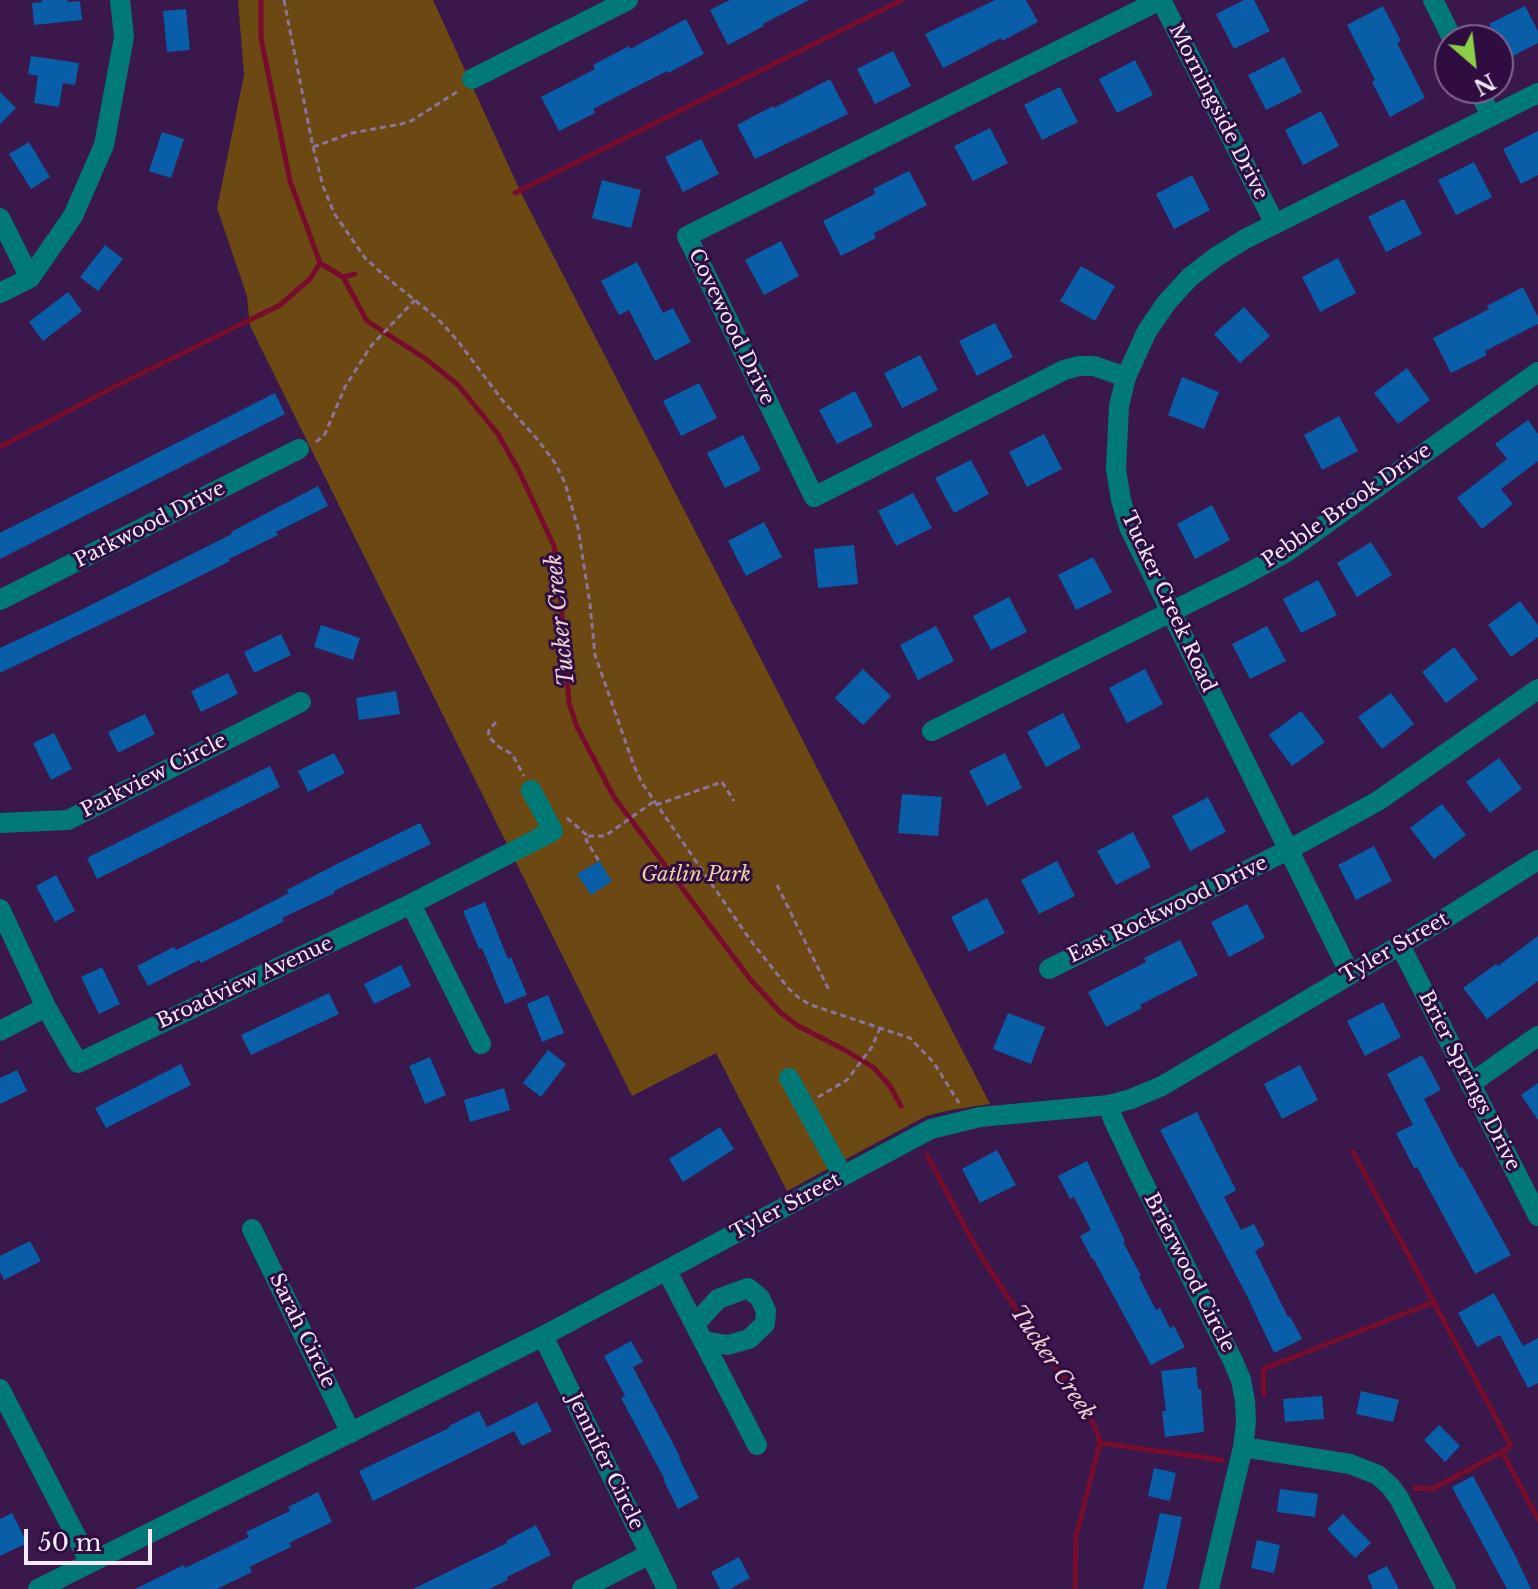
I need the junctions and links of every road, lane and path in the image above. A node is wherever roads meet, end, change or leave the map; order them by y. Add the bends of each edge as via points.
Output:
1 (120, 0) edge
2 (284, 0) edge
3 (1161, 0) edge
4 (1433, 0) edge
5 (622, 1) edge
6 (1445, 24) edge
7 (472, 79) joint
8 (1538, 93) edge
9 (1485, 104) edge
10 (1491, 116) junction
11 (313, 147) junction
12 (0, 218) edge
13 (1275, 224) junction
14 (30, 278) junction
15 (0, 293) edge
16 (415, 300) junction
17 (1538, 372) edge
18 (1126, 377) junction
19 (307, 446) joint
20 (0, 600) edge
21 (1171, 612) junction
22 (1538, 689) edge
23 (301, 702) dead end
24 (496, 722) dead end
25 (932, 731) dead end
26 (527, 782) joint
27 (734, 801) dead end
28 (655, 804) junction
29 (0, 823) edge
30 (1288, 850) junction
31 (1538, 860) edge
32 (599, 861) dead end
33 (777, 885) dead end
34 (411, 904) junction
35 (0, 909) edge
36 (1400, 945) junction
37 (1049, 969) dead end
38 (1350, 974) junction
39 (830, 992) dead end
40 (46, 1007) junction
41 (880, 1028) junction
42 (0, 1031) edge
43 (1538, 1036) edge
44 (481, 1044) dead end
45 (789, 1078) dead end
46 (1470, 1084) junction
47 (826, 1092) dead end
48 (960, 1105) dead end
49 (1109, 1105) junction
50 (843, 1176) junction
51 (1538, 1216) edge
52 (252, 1229) dead end
53 (667, 1271) junction
54 (543, 1336) junction
55 (0, 1389) edge
56 (351, 1433) junction
57 (757, 1445) dead end
58 (1243, 1447) junction
59 (650, 1554) junction
60 (90, 1563) junction
61 (38, 1589) edge
62 (582, 1589) edge
63 (667, 1589) edge
64 (1209, 1589) edge
65 (1446, 1589) edge

1 - 14 street via 124,37 104,145 73,216
2 - 11 path
3 - 13 street, Morningside Drive
3 - 18 street, Covewood Drive via 687,236 814,497 1064,370 1094,366
4 - 6 street
5 - 7 street
7 - 11 path via 411,121
8 - 10 street, Tucker Creek Road
9 - 10 street
10 - 13 street, Tucker Creek Road
11 - 16 path via 323,186 349,236 365,258
12 - 14 street
13 - 18 street, Tucker Creek Road via 1190,277 1147,331
14 - 15 street
16 - 19 path via 371,346 345,387 325,434
16 - 28 path via 457,340 538,440 565,483 578,528 595,655 634,766
17 - 21 street, Pebble Brook Drive via 1285,553
18 - 21 street, Tucker Creek Road via 1117,439 1121,500
19 - 20 street, Parkwood Drive
21 - 25 street, Pebble Brook Drive
21 - 30 street, Tucker Creek Road
22 - 30 street, East Rockwood Drive via 1378,801
23 - 29 street, Parkview Circle via 68,820
24 - 26 path via 488,736 512,754
26 - 34 street, Broadview Avenue via 553,831
27 - 28 path via 722,782
28 - 32 path via 605,836 588,836
28 - 41 path via 789,989 811,1005
30 - 37 street, East Rockwood Drive
30 - 38 street, Tucker Creek Road
31 - 36 street, Tyler Street
33 - 39 path
34 - 40 street, Broadview Avenue via 78,1063
34 - 44 street
35 - 40 street
36 - 38 street, Tyler Street
36 - 46 street, Brier Springs Drive
38 - 49 street, Tyler Street via 1162,1086
40 - 42 street
41 - 47 path via 847,1080
41 - 48 path via 920,1047
43 - 46 street
45 - 50 street
46 - 51 street, Brier Springs Drive
49 - 50 street, Tyler Street via 954,1123
49 - 58 street, Brierwood Circle via 1241,1380
50 - 53 street, Tyler Street
52 - 56 street, Sarah Circle
53 - 54 street, Tyler Street
53 - 57 street
54 - 56 street, Tyler Street
54 - 59 street, Jennifer Circle
55 - 60 street
56 - 60 street, Tyler Street
58 - 64 street, Brierwood Circle
58 - 65 street via 1350,1464 1378,1475 1399,1498
59 - 62 street
59 - 63 street, Jennifer Circle
60 - 61 street, Tyler Street

